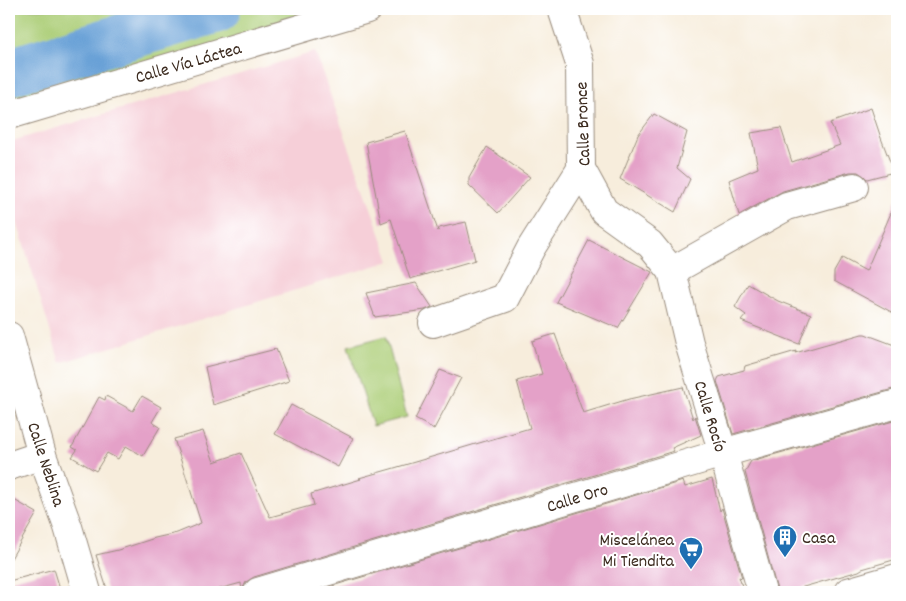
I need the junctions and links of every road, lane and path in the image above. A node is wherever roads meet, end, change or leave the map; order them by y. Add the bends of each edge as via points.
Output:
1 (367, 9) edge
2 (562, 9) edge
3 (9, 115) edge
4 (581, 169) junction
5 (854, 187) dead end
6 (650, 244) joint
7 (672, 271) junction
8 (433, 323) dead end
9 (9, 336) edge
10 (897, 404) edge
11 (723, 453) junction
12 (42, 455) junction
13 (9, 466) edge
14 (897, 578) edge
15 (87, 592) edge
16 (258, 592) edge
17 (762, 592) edge
18 (848, 592) edge

1 - 3 street, Calle Vía Láctea
2 - 4 street, Calle Bronce via 580,64
4 - 6 street, Calle Bronce via 604,211
4 - 8 street via 505,298
5 - 7 street via 787,206
6 - 7 street, Calle Rocío
7 - 11 street, Calle Rocío via 689,343
9 - 12 street, Calle Neblina
10 - 11 street, Calle Oro
11 - 16 street, Calle Oro
11 - 17 street, Calle Rocío
12 - 13 street
12 - 15 street, Calle Neblina
14 - 18 street

